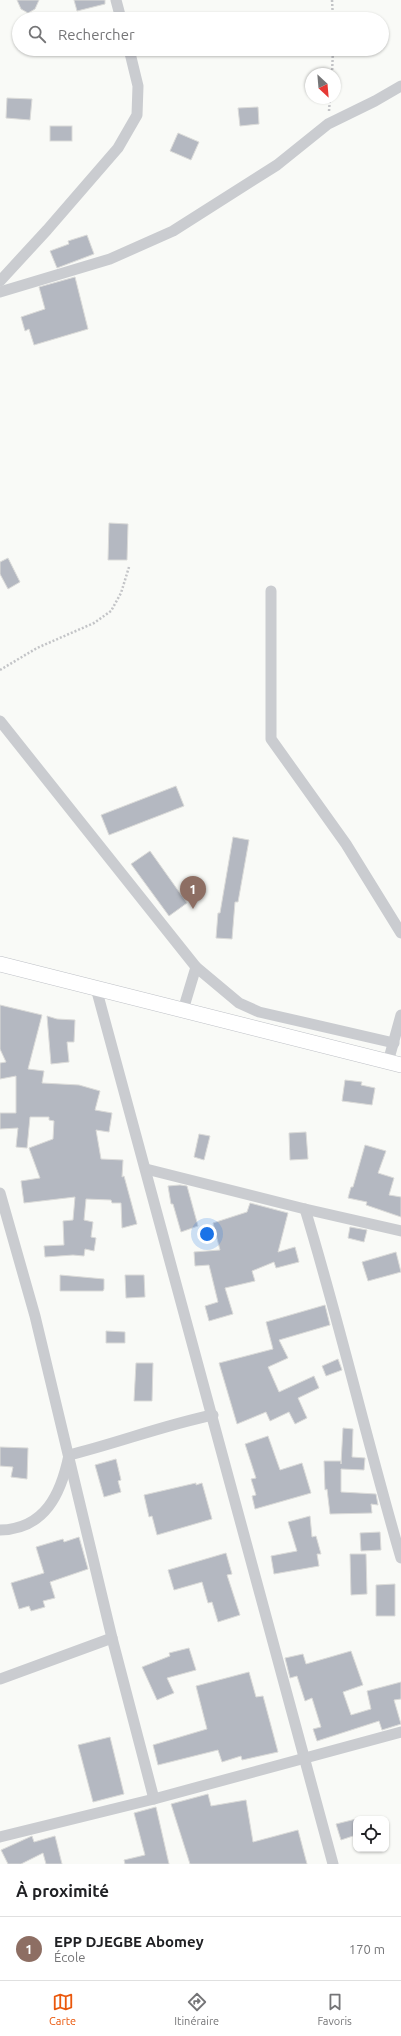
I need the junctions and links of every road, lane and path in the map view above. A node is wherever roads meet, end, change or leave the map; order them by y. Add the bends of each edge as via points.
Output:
1 (116, 0) edge
2 (332, 0) edge
3 (119, 12) edge
4 (332, 12) edge
5 (131, 56) edge
6 (333, 56) edge
7 (332, 68) edge
8 (401, 86) edge
9 (0, 281) edge
10 (0, 292) edge
11 (129, 567) dead end
12 (271, 591) dead end
13 (0, 670) edge
14 (0, 721) edge
15 (401, 934) edge
16 (0, 964) edge
17 (196, 967) junction
18 (96, 988) junction
19 (183, 1010) junction
20 (401, 1015) edge
21 (394, 1043) junction
22 (395, 1064) edge
23 (146, 1168) junction
24 (0, 1193) edge
25 (305, 1209) junction
26 (401, 1231) edge
27 (213, 1415) junction
28 (70, 1455) junction
29 (0, 1530) edge
30 (401, 1558) edge
31 (112, 1638) junction
32 (0, 1679) edge
33 (401, 1732) edge
34 (304, 1758) junction
35 (154, 1799) junction
36 (0, 1837) edge
37 (333, 1864) edge

1 - 3 street
2 - 4 path
5 - 9 street via 138,86 137,115 118,148
6 - 7 path
8 - 10 street via 328,124 277,165 173,231 110,259
11 - 13 path via 121,593 111,611 94,622 37,648
12 - 15 street via 272,739 346,844
14 - 17 street
16 - 18 street
17 - 19 street
17 - 21 street via 240,1003 259,1012
18 - 19 street
18 - 23 street
19 - 22 street
20 - 21 street
21 - 22 street
23 - 25 street
23 - 27 street
24 - 28 street via 35,1316
25 - 26 street
25 - 30 street
27 - 28 street via 180,1422
27 - 34 street
28 - 29 street via 57,1496 46,1511 22,1526
28 - 31 street
31 - 32 street
31 - 35 street
33 - 34 street
34 - 35 street
34 - 37 street
35 - 36 street

